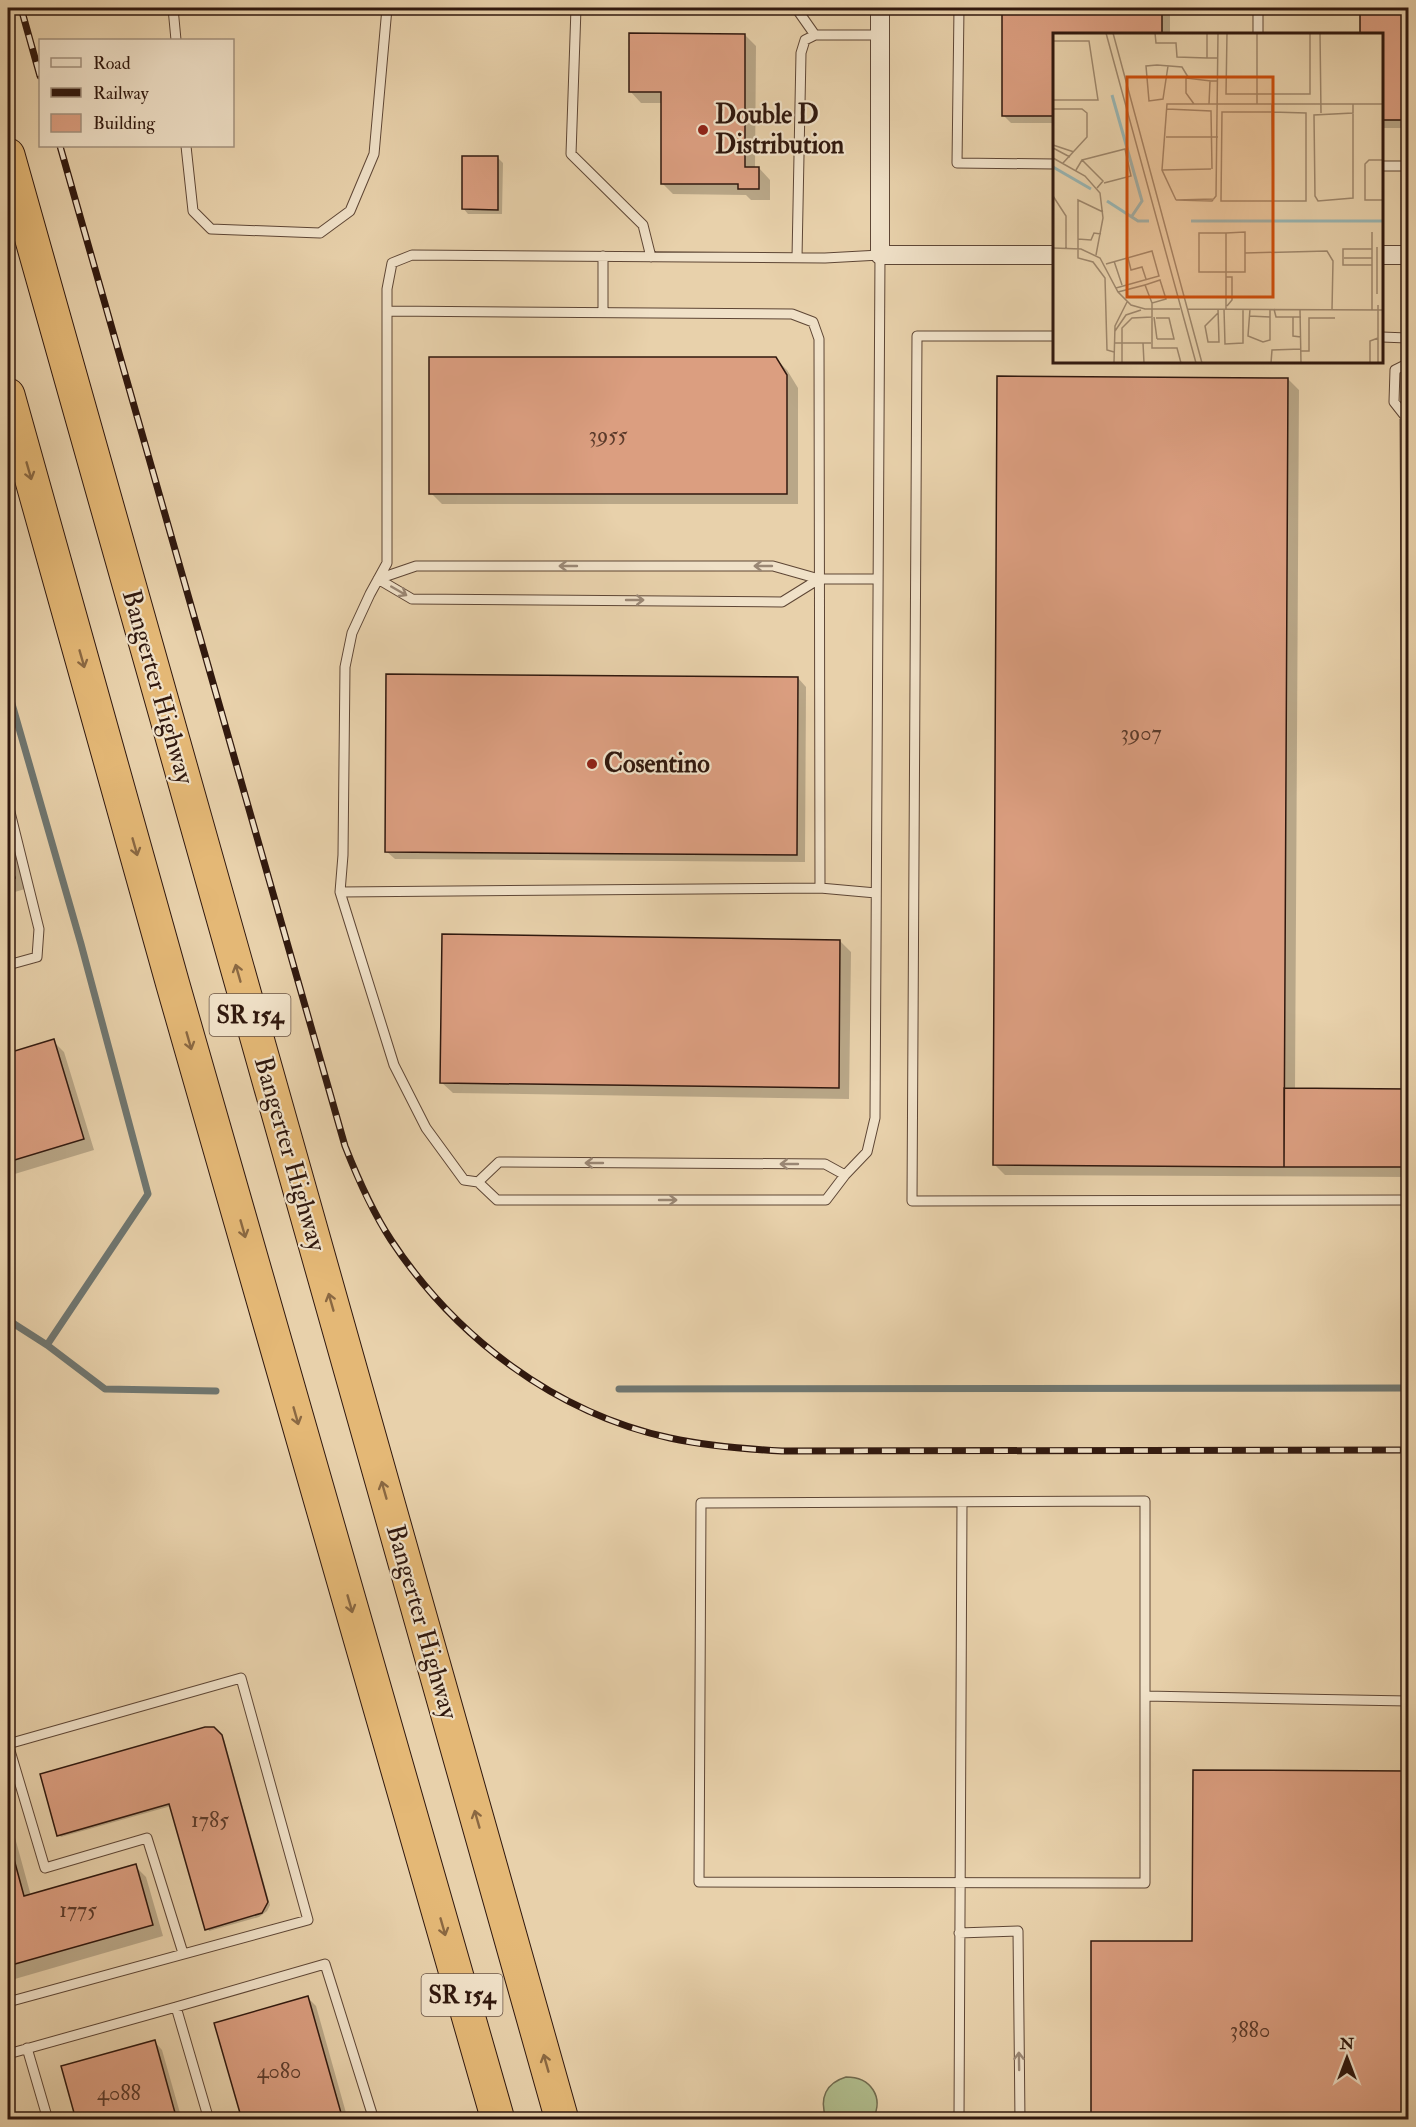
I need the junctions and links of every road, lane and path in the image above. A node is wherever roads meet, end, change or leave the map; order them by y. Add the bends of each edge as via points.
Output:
1 (172, 8) edge
2 (387, 8) edge
3 (576, 8) edge
4 (796, 8) edge
5 (880, 8) edge
6 (959, 8) edge
7 (1258, 8) edge
8 (1258, 33) edge
9 (815, 35) junction
10 (880, 35) junction
11 (176, 39) edge
12 (186, 147) edge
13 (8, 155) edge
14 (1053, 164) edge
15 (1383, 166) edge
16 (1408, 166) edge
17 (879, 255) junction
18 (1053, 255) edge
19 (1383, 255) edge
20 (1408, 255) edge
21 (603, 256) junction
22 (651, 257) junction
23 (797, 258) junction
24 (387, 311) junction
25 (603, 312) junction
26 (1053, 336) edge
27 (1383, 338) edge
28 (1408, 338) edge
29 (1408, 364) edge
30 (8, 395) edge
31 (1407, 414) edge
32 (378, 579) junction
33 (819, 579) junction
34 (878, 579) junction
35 (8, 804) edge
36 (820, 888) junction
37 (340, 892) junction
38 (876, 893) junction
39 (1408, 894) edge
40 (8, 965) edge
41 (844, 1175) junction
42 (478, 1182) junction
43 (1408, 1200) edge
44 (962, 1502) junction
45 (1145, 1696) junction
46 (1408, 1701) edge
47 (8, 1744) edge
48 (959, 1882) junction
49 (959, 1933) junction
50 (183, 1953) junction
51 (8, 2002) edge
52 (176, 2007) junction
53 (27, 2048) junction
54 (8, 2054) edge
55 (48, 2120) edge
56 (209, 2120) edge
57 (374, 2120) edge
58 (498, 2120) edge
59 (562, 2120) edge
60 (959, 2120) edge
61 (1020, 2120) edge

1 - 11 lane
2 - 12 lane via 374,154 350,211 320,233 211,229 193,211
3 - 22 lane via 570,154 643,225
4 - 9 lane
5 - 10 street
6 - 14 lane via 957,163
7 - 8 lane
9 - 10 lane
9 - 23 lane via 805,40 801,53
10 - 17 street
59 -> 13 highway, Bangerter Highway / SR 154
15 - 16 lane
17 - 18 street
17 - 23 lane
17 - 34 lane
19 - 20 street
20 - 28 lane
21 - 22 lane
21 - 24 lane via 412,255 392,264
21 - 25 lane
22 - 23 lane
24 - 25 lane
24 - 32 lane via 387,563
25 - 33 lane via 792,314 813,322 819,339
26 - 43 lane via 917,336 912,1201
27 - 28 lane
28 - 29 lane
29 - 31 lane via 1395,370 1394,402
30 -> 58 highway, SR 154
31 - 39 lane
33 -> 32 lane via 773,566 416,566
32 -> 33 lane via 412,598 770,602 782,602
32 - 37 lane via 352,633 345,666
33 - 34 lane
33 - 36 lane
34 - 38 lane
35 - 40 lane via 39,929 37,957
36 - 37 lane
36 - 38 lane
37 - 42 lane via 394,1065 426,1128 464,1180
38 - 41 lane via 875,1118 867,1152
41 -> 42 lane via 825,1164 499,1162
42 -> 41 lane via 497,1200 826,1200
44 - 45 lane via 1145,1501
44 - 48 lane
44 - 48 lane via 701,1503 699,1882
45 - 46 lane
45 - 48 lane via 1145,1883
47 - 50 lane via 45,1868 147,1838
47 - 50 lane via 241,1678 308,1920
48 - 49 lane
49 - 60 lane
61 -> 49 lane via 1018,1931
50 - 51 lane
52 - 53 lane
52 - 56 lane
52 - 57 lane via 325,1964
53 - 54 lane
53 - 55 lane

